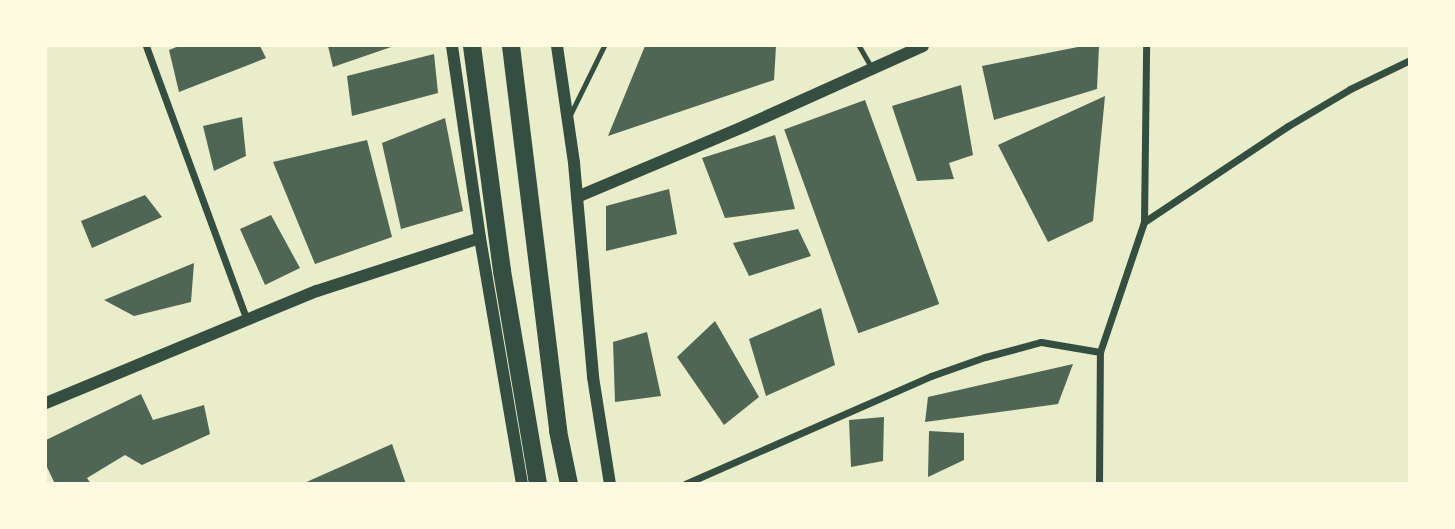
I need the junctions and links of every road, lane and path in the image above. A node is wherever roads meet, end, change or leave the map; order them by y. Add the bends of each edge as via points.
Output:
1 (146, 46) edge
2 (452, 46) edge
3 (472, 46) edge
4 (511, 46) edge
5 (557, 46) edge
6 (604, 46) edge
7 (859, 46) edge
8 (923, 46) edge
9 (1146, 46) edge
10 (1409, 60) edge
11 (872, 70) junction
12 (568, 117) junction
13 (577, 197) junction
14 (1144, 222) junction
15 (480, 239) junction
16 (246, 318) junction
17 (1100, 352) junction
18 (46, 403) edge
19 (522, 484) edge
20 (538, 484) edge
21 (569, 484) edge
22 (610, 484) edge
23 (685, 484) edge
24 (1099, 484) edge

1 - 16 street
2 - 15 street
3 - 20 main road via 502,271
4 - 21 main road via 558,431
5 - 12 street
6 - 12 lane
7 - 11 lane
8 - 11 street
9 - 14 street
10 - 14 street via 1288,126
11 - 13 street
12 - 13 street
13 - 22 street via 593,377
14 - 17 street
15 - 16 street
15 - 19 street
16 - 18 street
17 - 23 street via 1041,342 985,356
17 - 24 street

